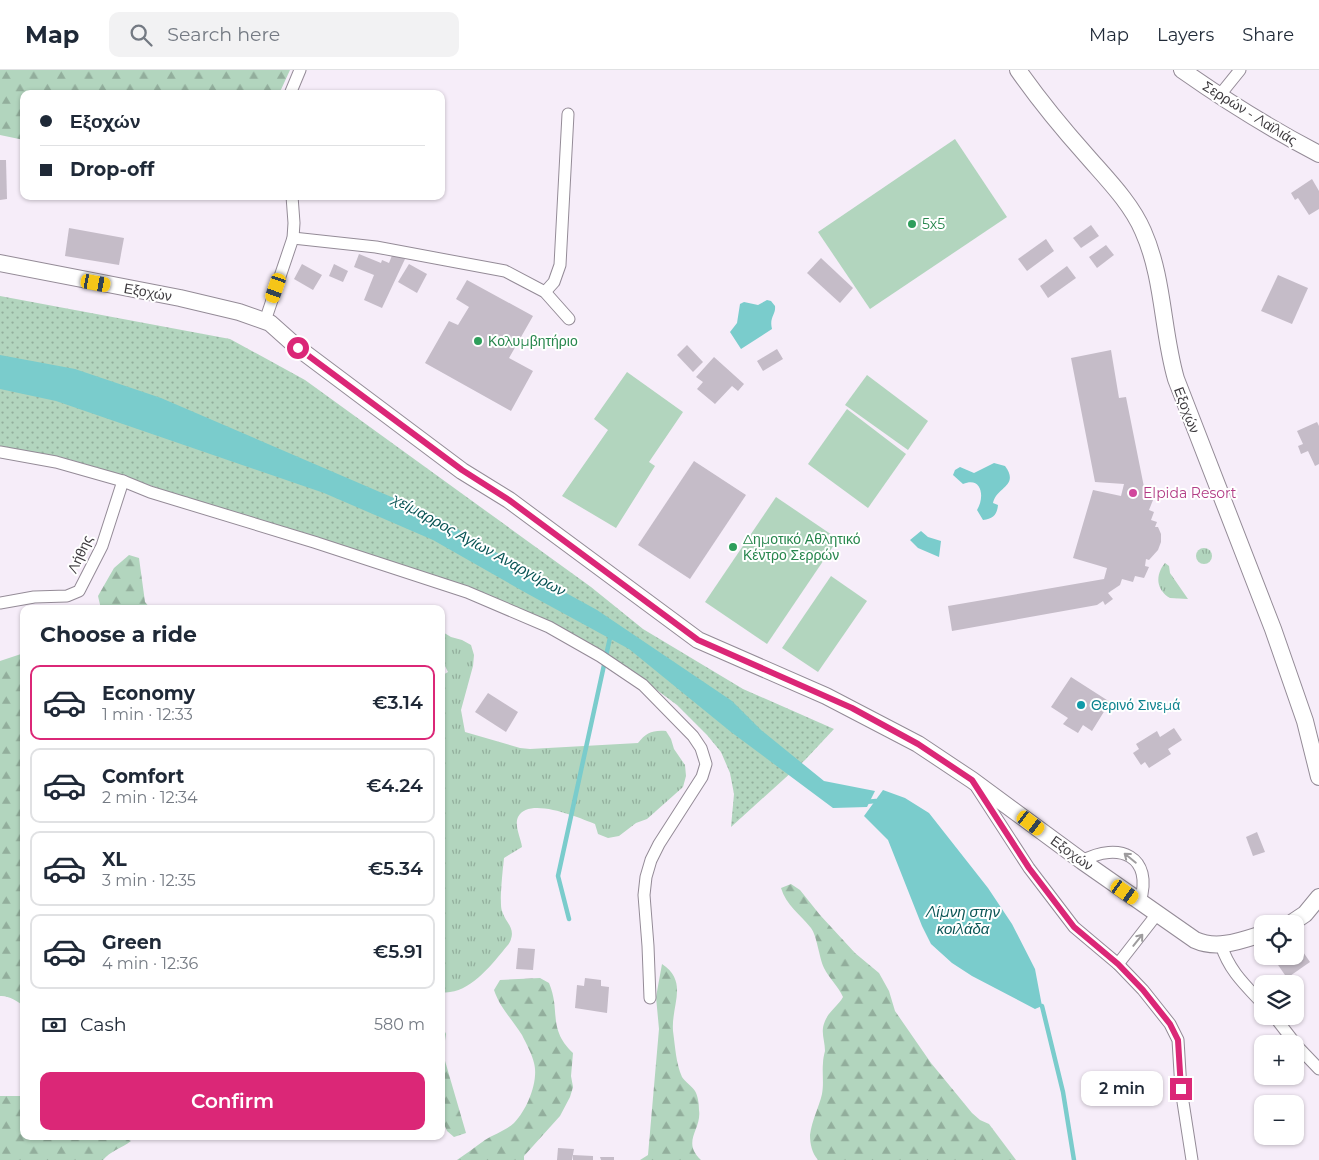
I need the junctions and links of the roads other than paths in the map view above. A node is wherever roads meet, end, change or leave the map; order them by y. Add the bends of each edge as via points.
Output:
1 (300, 70) edge
2 (1018, 70) edge
3 (1182, 70) edge
4 (1240, 70) edge
5 (292, 90) edge
6 (1219, 96) junction
7 (568, 114) dead end
8 (1319, 154) edge
9 (292, 200) edge
10 (293, 238) junction
11 (0, 263) edge
12 (545, 292) junction
13 (568, 319) dead end
14 (265, 321) junction
15 (0, 452) edge
16 (122, 481) junction
17 (0, 603) edge
18 (1319, 776) edge
19 (972, 780) junction
20 (1082, 861) junction
21 (1319, 896) edge
22 (1140, 902) junction
23 (1157, 914) junction
24 (1304, 915) edge
25 (1254, 936) edge
26 (1221, 945) junction
27 (1118, 964) junction
28 (1254, 994) edge
29 (650, 998) dead end
30 (1281, 1025) edge
31 (1319, 1069) edge
32 (1192, 1160) edge

1 - 5 street
2 - 18 main road, Εξοχών via 1126,202 1143,231 1156,274 1168,351 1176,379 1273,629 1305,721
3 - 6 main road, Σερρών - Λαϊλιάς
4 - 6 street
6 - 8 main road, Σερρών - Λαϊλιάς
7 - 12 street via 560,265 554,282
9 - 10 street
10 - 12 street via 376,247 506,271
10 - 14 street
11 - 14 main road, Εξοχών via 180,298
12 - 13 street
14 - 19 main road, Εξοχών via 462,470 509,500 698,640 852,708 918,744
15 - 16 street via 56,462
16 - 17 street, Λήθης via 102,546 79,591 67,596
16 - 29 street via 490,601 583,646 633,677 656,698 693,736 706,764 702,777 656,849 646,877 644,895
19 - 20 main road, Εξοχών
19 - 27 street via 1029,868 1074,927
20 - 22 main road, Εξοχών
22 -> 20 street via 1143,890 1141,874 1130,856 1103,853
21 - 24 main road
22 - 23 main road, Εξοχών
23 - 26 main road, Εξοχών via 1195,940
27 -> 23 street
25 - 26 main road, Εξοχών
26 - 28 street via 1233,972
27 - 32 street via 1170,1024 1178,1040 1181,1089
30 - 31 street

